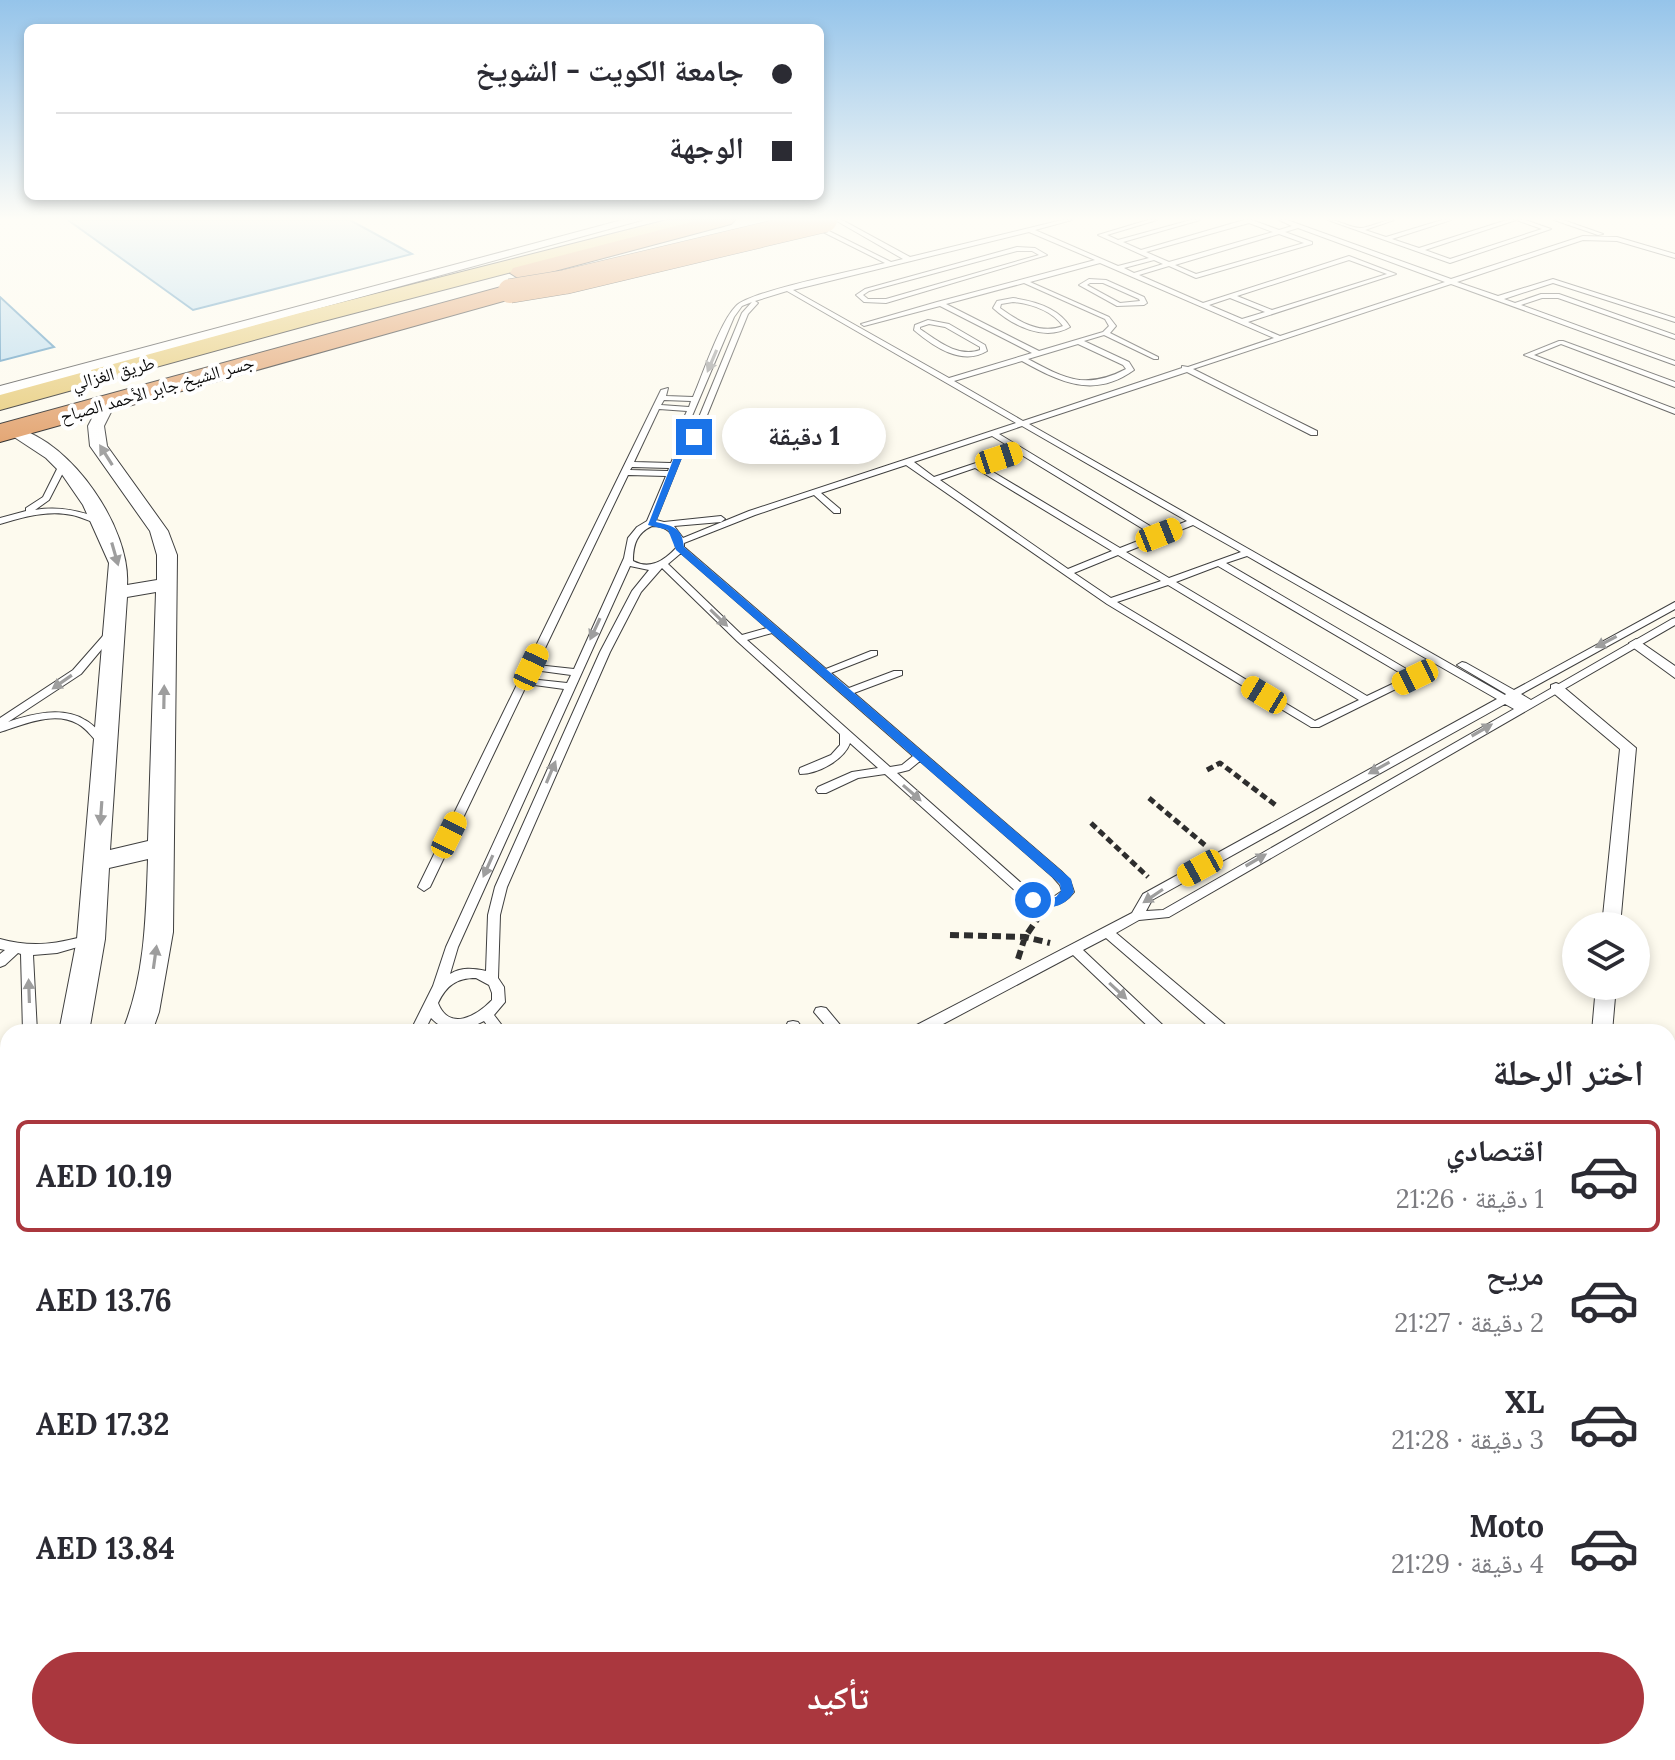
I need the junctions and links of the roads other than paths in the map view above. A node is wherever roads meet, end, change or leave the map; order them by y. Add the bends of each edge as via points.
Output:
1 (303, 302) edge
2 (331, 302) edge
3 (370, 302) edge
4 (442, 302) edge
5 (469, 302) edge
6 (504, 302) edge
7 (747, 302) edge
8 (757, 302) edge
9 (817, 302) edge
10 (820, 302) edge
11 (942, 302) edge
12 (1007, 302) edge
13 (1022, 302) edge
14 (1075, 302) edge
15 (1114, 302) edge
16 (1143, 302) edge
17 (1195, 302) edge
18 (1211, 302) edge
19 (1246, 302) edge
20 (1303, 302) edge
21 (1383, 302) edge
22 (1506, 302) edge
23 (1523, 302) edge
24 (1576, 302) edge
25 (1619, 302) edge
26 (939, 303) junction
27 (1072, 303) joint
28 (1202, 305) junction
29 (1514, 305) junction
30 (1271, 312) junction
31 (1003, 313) junction
32 (1675, 320) edge
33 (974, 321) junction
34 (1241, 322) junction
35 (864, 324) junction
36 (997, 333) junction
37 (1105, 333) junction
38 (1277, 337) junction
39 (1675, 337) edge
40 (972, 340) junction
41 (1078, 341) junction
42 (1139, 350) junction
43 (1037, 353) junction
44 (1126, 354) dead end
45 (1658, 357) junction
46 (1022, 358) junction
47 (1156, 358) dead end
48 (1675, 363) edge
49 (1185, 368) junction
50 (1631, 368) junction
51 (1675, 370) edge
52 (1657, 378) junction
53 (954, 379) junction
54 (0, 383) edge
55 (1675, 385) edge
56 (0, 391) edge
57 (661, 398) junction
58 (696, 399) junction
59 (0, 403) edge
60 (105, 408) junction
61 (692, 409) junction
62 (1675, 412) edge
63 (1028, 421) junction
64 (4, 430) edge
65 (992, 433) junction
66 (1314, 433) dead end
67 (682, 447) junction
68 (1021, 451) junction
69 (908, 462) junction
70 (63, 465) junction
71 (977, 466) junction
72 (627, 468) junction
73 (673, 470) junction
74 (935, 479) junction
75 (816, 493) junction
76 (837, 511) dead end
77 (752, 513) junction
78 (15, 516) junction
79 (0, 521) edge
80 (1195, 521) junction
81 (104, 523) junction
82 (651, 523) junction
83 (665, 524) junction
84 (1159, 535) junction
85 (680, 545) junction
86 (1120, 551) junction
87 (1250, 552) junction
88 (629, 558) junction
89 (1219, 563) junction
90 (661, 565) junction
91 (1067, 572) junction
92 (1168, 581) junction
93 (167, 584) junction
94 (117, 593) junction
95 (1110, 602) junction
96 (1675, 605) edge
97 (1675, 621) edge
98 (114, 628) junction
99 (775, 629) junction
100 (740, 639) junction
101 (1636, 643) junction
102 (874, 653) dead end
103 (531, 667) junction
104 (574, 672) junction
105 (826, 672) junction
106 (898, 673) dead end
107 (1675, 673) edge
108 (524, 681) junction
109 (568, 686) junction
110 (1556, 688) junction
111 (848, 692) junction
112 (1508, 696) junction
113 (1366, 700) junction
114 (1524, 706) junction
115 (0, 723) edge
116 (0, 729) edge
117 (845, 733) junction
118 (105, 745) junction
119 (921, 755) junction
120 (804, 771) dead end
121 (886, 771) junction
122 (822, 790) dead end
123 (160, 847) junction
124 (97, 862) junction
125 (424, 887) dead end
126 (1612, 912) edge
127 (1137, 916) junction
128 (1107, 932) junction
129 (91, 939) junction
130 (14, 948) edge
131 (1074, 949) junction
132 (0, 962) edge
133 (492, 978) junction
134 (440, 986) junction
135 (1605, 1000) edge
136 (431, 1003) junction
137 (821, 1012) dead end
138 (487, 1015) junction
139 (471, 1023) joint
140 (28, 1024) edge
141 (75, 1024) edge
142 (140, 1024) edge
143 (421, 1024) edge
144 (494, 1024) edge
145 (832, 1024) edge
146 (931, 1024) edge
147 (1154, 1024) edge
148 (1215, 1024) edge
149 (1603, 1024) edge

1 - 54 street
2 - 56 street
3 - 59 main road, طريق الغزالي
4 - 64 highway, جسر الشيخ جابر الأحمد الصباح
5 - 64 highway, جسر الشيخ جابر الأحمد الصباح
6 - 60 main road, طريق الغزالي
7 -> 58 lane via 736,309
8 - 67 lane via 745,313 693,440
9 - 53 lane
10 - 35 lane
11 - 26 lane
12 - 31 lane via 997,304
13 - 31 lane via 1068,324 1042,331
14 - 27 lane
15 - 16 lane
17 - 28 lane
18 - 28 lane
19 - 30 lane
20 - 30 lane
21 - 38 lane
22 - 29 lane
23 - 29 lane
24 - 39 lane
25 - 32 lane
26 - 33 lane
26 - 35 lane
27 - 37 lane via 1107,318 1113,326
28 - 34 lane
29 - 45 lane
30 - 34 lane
31 - 33 lane
33 - 36 lane
34 - 38 lane
35 - 53 lane
36 - 40 lane
36 - 43 lane
37 - 41 lane
37 - 42 lane
38 - 49 lane
40 - 40 lane via 984,351 961,355 916,328 938,322
41 - 43 lane
41 - 46 lane via 1130,370 1076,385
42 - 44 lane
42 - 47 lane
43 - 46 lane
45 - 48 lane
45 - 50 lane
46 - 53 lane
49 - 63 lane
49 - 66 lane
50 - 52 lane
50 - 62 lane via 1561,342 1528,355
51 - 52 lane
52 - 55 lane
53 - 63 lane
57 - 58 lane
57 - 61 lane
57 - 72 lane
58 - 61 lane
60 - 64 main road, طريق الغزالي
93 -> 60 street via 167,555 159,531 95,434
61 - 67 lane via 679,438
63 - 65 lane
63 - 80 lane
63 - 112 lane
64 - 70 street via 46,447
65 - 68 lane
65 - 69 lane
67 - 73 lane
68 - 71 lane
68 - 84 lane
69 - 74 lane
69 - 75 lane
70 - 78 lane via 46,498
70 - 81 street
71 - 74 lane
71 - 86 lane
72 - 73 lane
72 - 103 lane
73 - 82 lane
74 - 91 lane
75 - 76 lane
75 - 77 lane
77 - 83 lane
77 - 85 lane
78 - 79 lane
78 - 81 lane via 68,509
80 - 84 lane
80 - 87 lane
81 -> 94 street via 119,563
82 - 83 lane
82 - 88 lane via 633,536
83 - 85 lane
84 - 86 lane
85 - 90 lane
85 - 99 lane
86 - 91 lane
86 - 92 lane
87 - 89 lane
87 - 112 lane
88 - 90 lane via 638,567
88 -> 104 lane
89 - 92 lane
89 - 113 lane via 1415,677
90 -> 100 lane
133 -> 90 lane via 494,915 501,887 605,652 637,591
91 - 95 lane
92 - 95 lane
92 - 113 lane
93 - 94 street
123 -> 93 street
94 - 98 street
95 - 113 lane via 1315,725
96 -> 112 lane
97 - 101 lane
98 -> 115 lane via 77,672
98 - 118 street
99 - 100 lane
99 - 105 lane
100 - 117 lane
101 - 107 street
101 - 110 lane
102 - 105 lane
103 - 104 lane
103 - 108 lane
104 - 109 lane
105 - 111 lane
106 - 111 lane
108 - 109 lane
108 - 125 lane
109 -> 134 lane via 452,947
110 - 114 lane
110 - 126 street via 1628,748
111 - 119 lane
112 - 114 lane
112 -> 127 lane via 1161,890 1143,902
127 -> 114 lane via 1165,914
116 - 118 lane via 68,717 82,722
117 - 120 lane via 845,746 835,757
117 - 121 lane
118 -> 124 street
119 - 121 lane via 905,768
121 -> 119 lane via 1033,900 1048,904 1068,892 1066,883
121 - 122 lane via 856,775
123 - 124 street
142 -> 123 street via 159,932
124 - 129 street
127 - 128 lane
128 - 131 lane
128 - 148 lane
129 - 130 lane via 69,946
129 - 141 street
130 - 132 lane
140 -> 130 lane
131 - 146 lane
131 -> 147 lane
133 - 134 lane via 460,974
133 - 138 lane via 500,993
134 - 136 lane
135 - 149 street
136 - 139 lane via 439,1019
136 - 143 lane
137 - 145 lane
138 - 139 lane
138 - 144 lane

